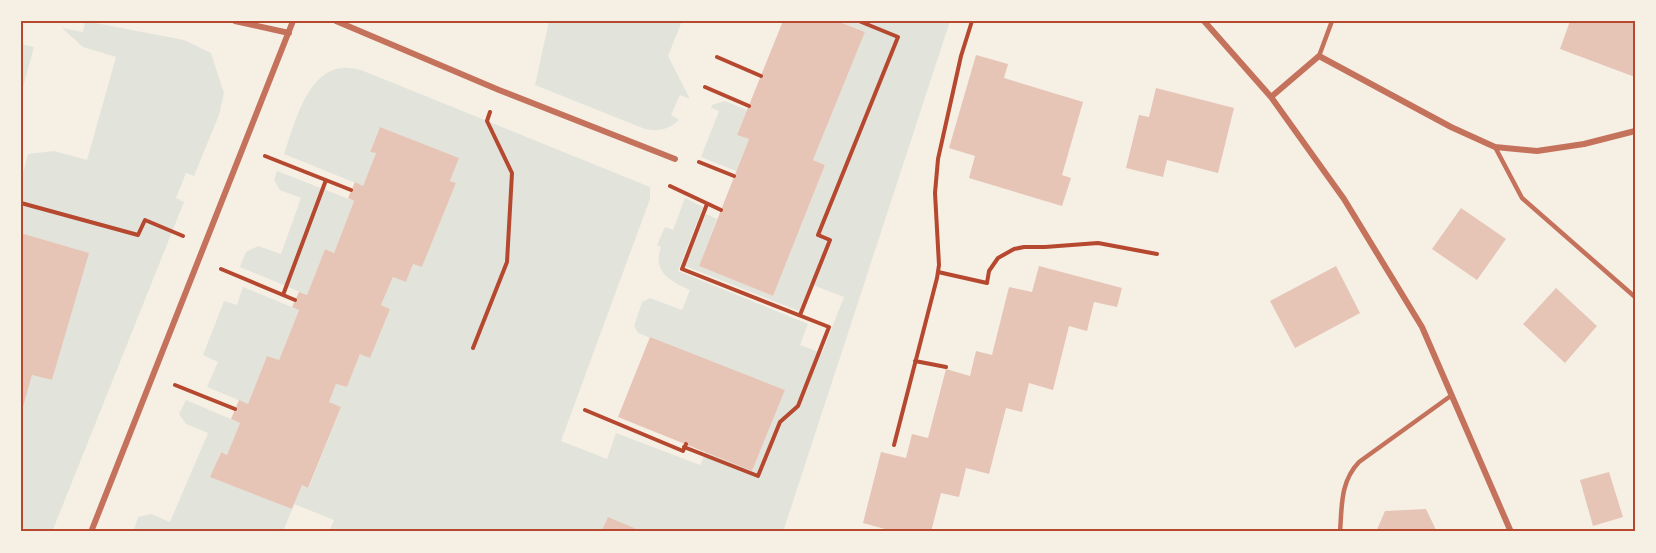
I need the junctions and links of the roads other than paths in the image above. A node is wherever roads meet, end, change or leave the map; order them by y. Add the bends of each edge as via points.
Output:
1 (235, 21) edge
2 (293, 21) edge
3 (336, 21) edge
4 (1203, 21) edge
5 (1332, 21) edge
6 (289, 33) junction
7 (1319, 56) junction
8 (1271, 97) junction
9 (1635, 131) edge
10 (1495, 147) junction
11 (675, 159) dead end
12 (1635, 297) edge
13 (1452, 395) junction
14 (91, 532) edge
15 (1340, 532) edge
16 (1511, 532) edge

1 - 6 street
2 - 6 street
3 - 11 street
4 - 8 street
5 - 7 lane
6 - 14 street
7 - 8 street
7 - 10 street
8 - 13 street via 1344,199 1416,317
9 - 10 street via 1537,151
10 - 12 lane via 1522,198
13 - 15 lane via 1351,470 1346,479
13 - 16 street

